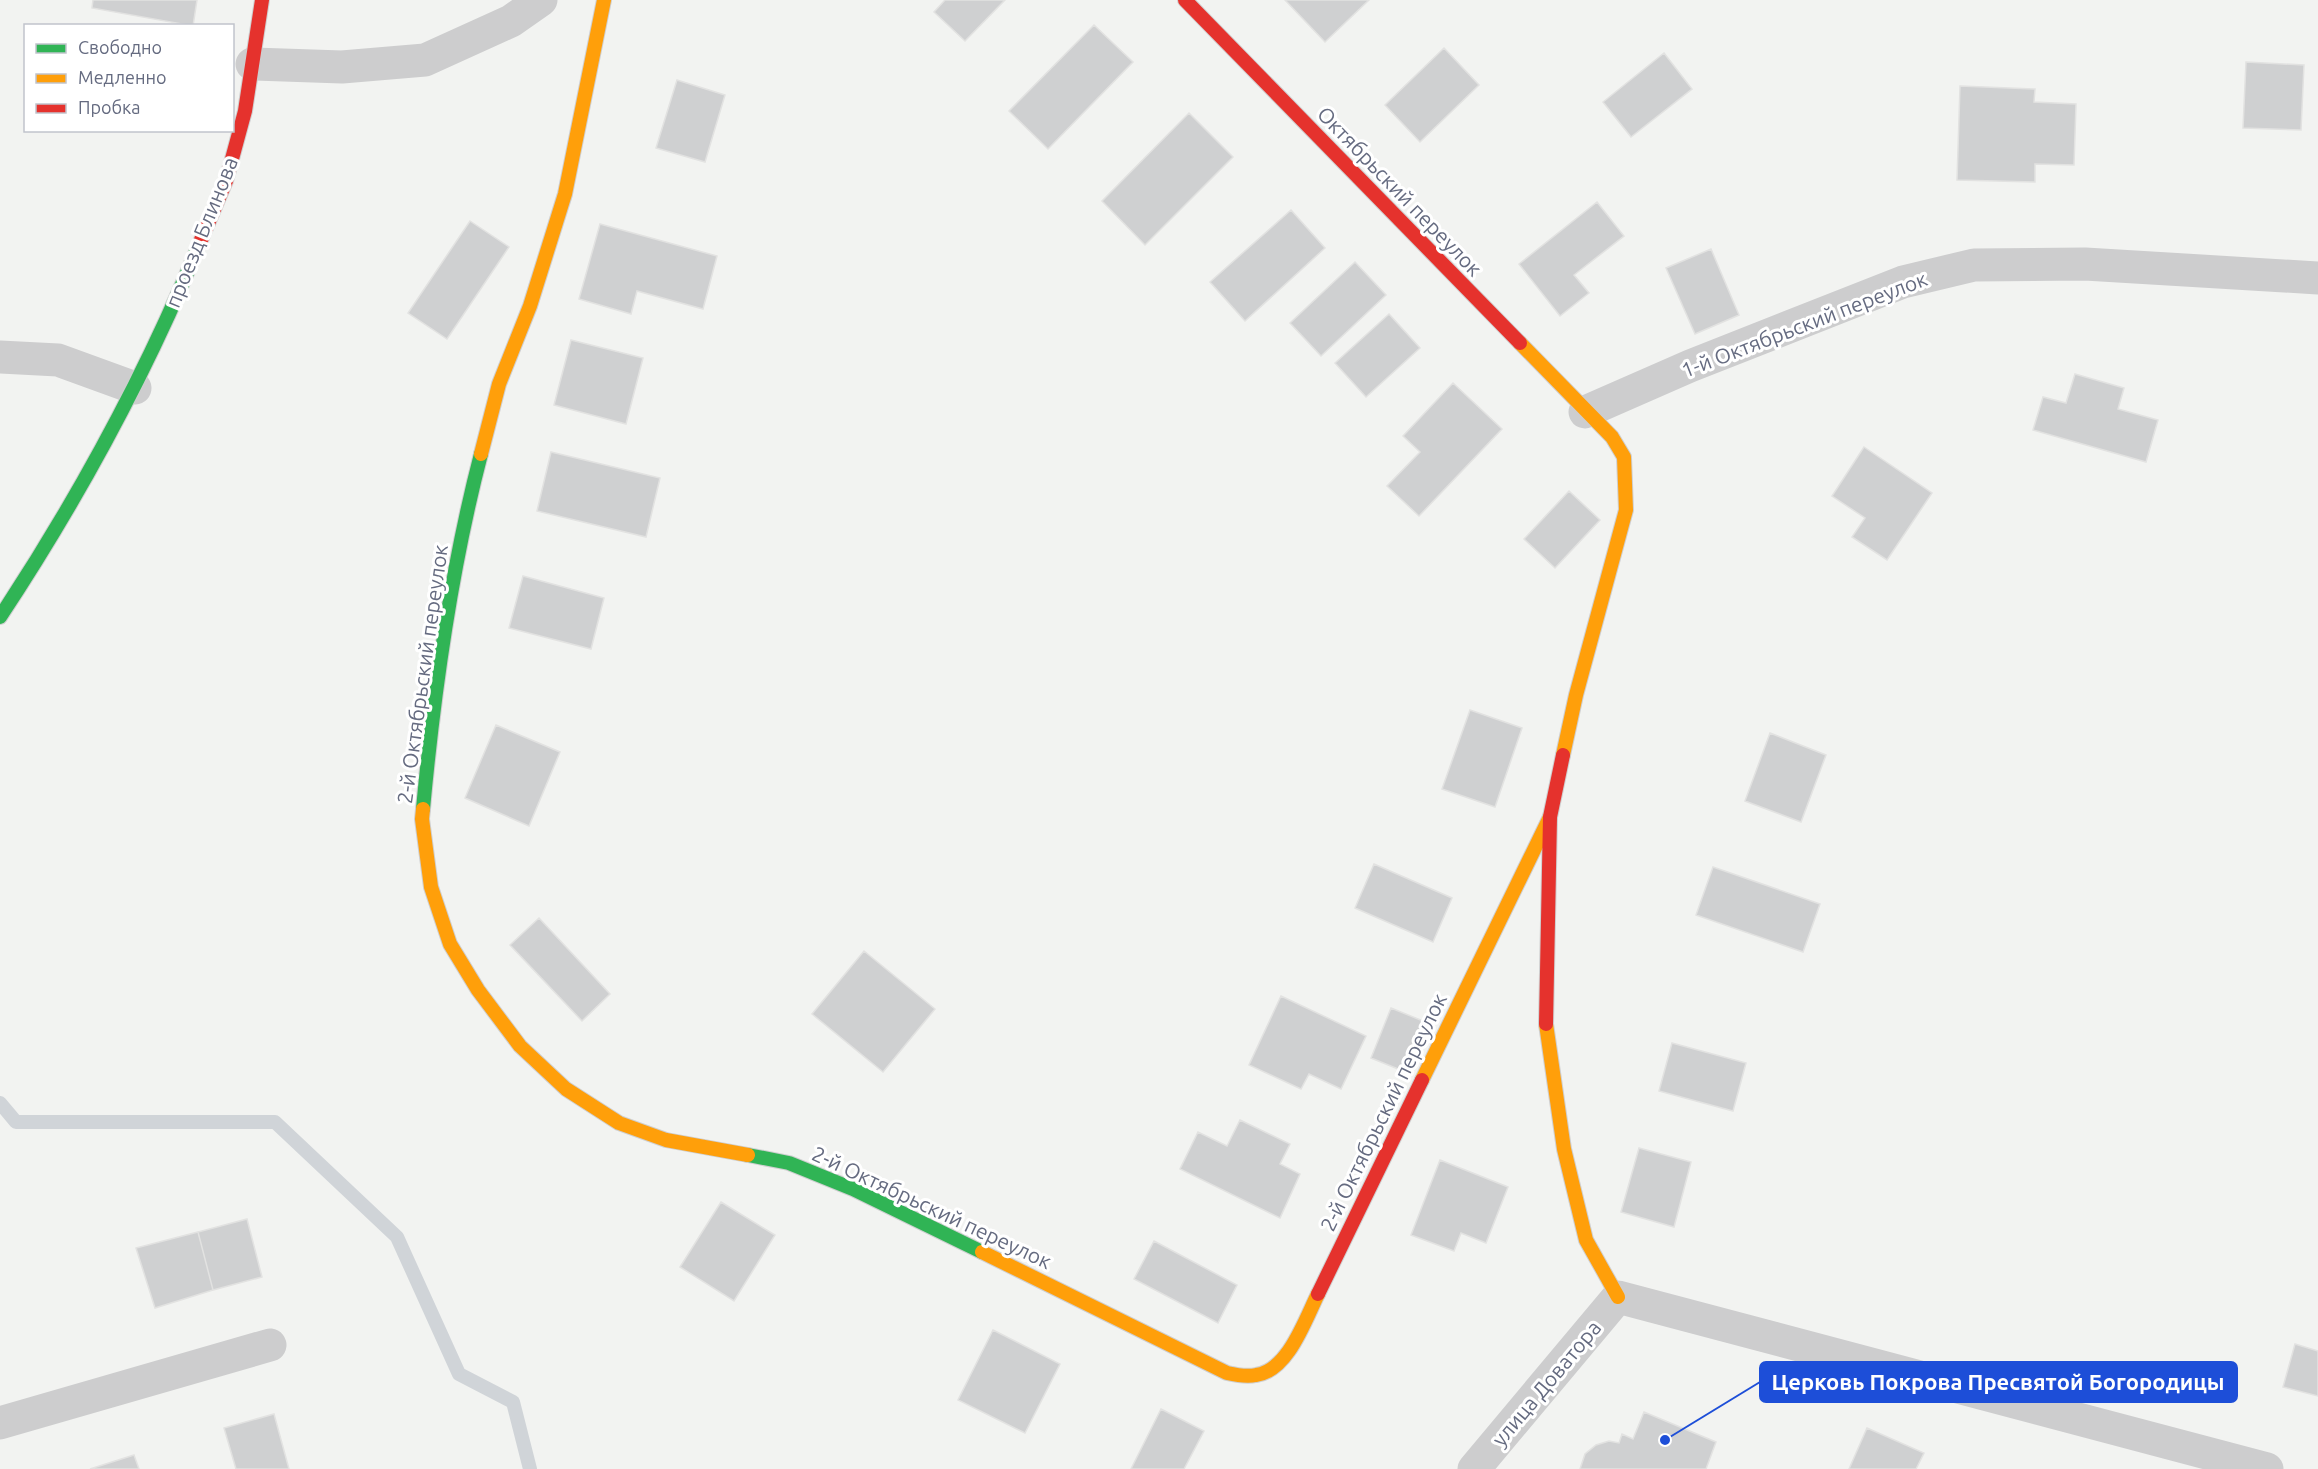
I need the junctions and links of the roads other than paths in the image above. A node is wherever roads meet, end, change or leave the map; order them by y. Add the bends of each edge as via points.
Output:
1 (262, 0) edge
2 (541, 0) edge
3 (604, 0) edge
4 (1185, 0) edge
5 (252, 64) junction
6 (2318, 278) edge
7 (0, 357) edge
8 (135, 388) junction
9 (1585, 412) junction
10 (0, 617) edge
11 (1550, 817) junction
12 (1618, 1297) junction
13 (270, 1345) dead end
14 (0, 1423) edge
15 (1474, 1469) edge
16 (2267, 1469) edge

1 - 5 street, проезд Блинова
2 - 5 street via 511,21 425,60 342,67
3 - 11 street, 2-й Октябрьский переулок via 565,194 530,306 500,384 476,473 451,598 422,819 431,887 450,944 520,1046 566,1089 619,1123 656,1136 789,1163 853,1189 1227,1373 1251,1377 1272,1370 1292,1348
4 - 9 street, Октябрьский переулок
5 - 8 street, проезд Блинова via 245,111 226,181
6 - 9 street, 1-й Октябрьский переулок via 2085,264 1974,265 1904,282
7 - 8 street via 58,360
8 - 10 street, проезд Блинова via 46,547
9 - 11 street, Октябрьский переулок via 1612,437 1624,457 1626,510 1576,695
11 - 12 street via 1546,1025 1564,1149 1586,1240
12 - 15 street, улица Доватора
12 - 16 street
13 - 14 street

